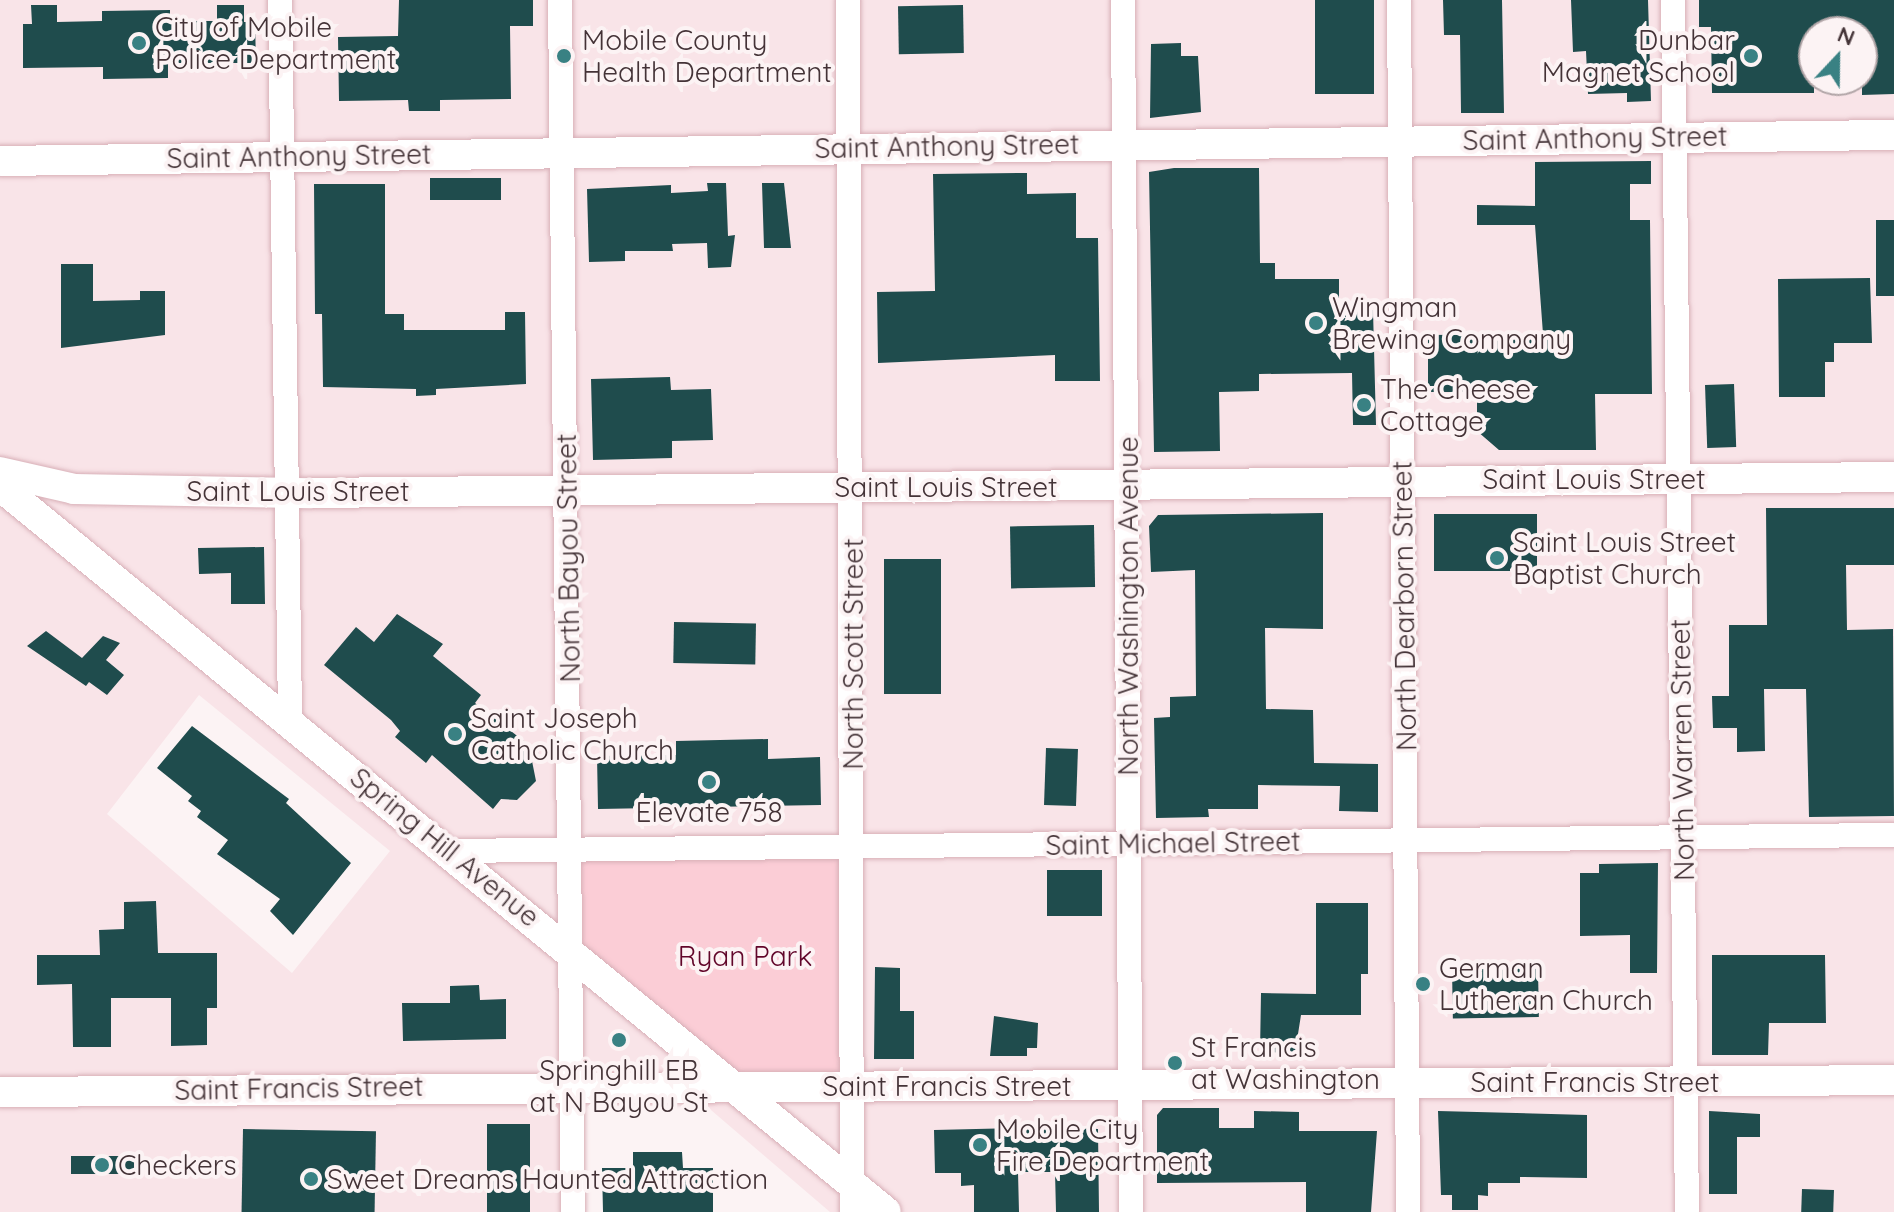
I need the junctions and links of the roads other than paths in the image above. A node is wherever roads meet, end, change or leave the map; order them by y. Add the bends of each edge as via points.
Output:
1 (280, 0) edge
2 (560, 0) edge
3 (848, 0) edge
4 (1123, 0) edge
5 (1399, 0) edge
6 (1673, 0) edge
7 (1894, 135) edge
8 (1674, 138) junction
9 (1400, 140) junction
10 (1124, 144) junction
11 (849, 147) junction
12 (561, 152) junction
13 (283, 156) junction
14 (0, 161) edge
15 (0, 472) edge
16 (1894, 477) edge
17 (1678, 478) junction
18 (1402, 481) junction
19 (0, 486) edge
20 (852, 487) junction
21 (1126, 487) junction
22 (567, 490) junction
23 (289, 492) junction
24 (290, 720) junction
25 (1894, 835) edge
26 (1683, 837) junction
27 (1406, 839) junction
28 (1130, 844) junction
29 (854, 846) junction
30 (572, 850) junction
31 (452, 851) junction
32 (573, 951) junction
33 (1894, 1080) edge
34 (1685, 1081) junction
35 (1130, 1084) junction
36 (1407, 1084) junction
37 (573, 1086) junction
38 (733, 1086) junction
39 (851, 1086) junction
40 (0, 1092) edge
41 (852, 1198) edge
42 (573, 1212) edge
43 (886, 1212) edge
44 (1131, 1212) edge
45 (1408, 1212) edge
46 (1687, 1212) edge

1 - 13 street
2 - 12 street, North Bayou Street
3 - 11 street, North Scott Street
4 - 10 street, North Washington Avenue
5 - 9 street, North Dearborn Street
6 - 8 street, North Warren Street
7 - 8 street, Saint Anthony Street
8 - 9 street, Saint Anthony Street
8 - 17 street, North Warren Street
9 - 10 street, Saint Anthony Street
9 - 18 street, North Dearborn Street
10 - 11 street, Saint Anthony Street
10 - 21 street, North Washington Avenue
11 - 12 street, Saint Anthony Street
11 - 20 street, North Scott Street
12 - 13 street, Saint Anthony Street
12 - 22 street, North Bayou Street
13 - 14 street, Saint Anthony Street
13 - 23 street
15 - 23 street, Saint Louis Street via 74,489
16 - 17 street, Saint Louis Street
17 - 18 street, Saint Louis Street
17 - 26 street, North Warren Street
18 - 21 street, Saint Louis Street
18 - 27 street, North Dearborn Street
19 - 24 street, Spring Hill Avenue
20 - 21 street, Saint Louis Street
20 - 22 street, Saint Louis Street
20 - 29 street, North Scott Street
21 - 28 street, North Washington Avenue
22 - 23 street, Saint Louis Street
22 - 30 street, North Bayou Street
23 - 24 street
24 - 31 street, Spring Hill Avenue
25 - 26 street, Saint Michael Street
26 - 27 street, Saint Michael Street
26 - 34 street, North Warren Street
27 - 28 street, Saint Michael Street
27 - 36 street, North Dearborn Street
28 - 29 street, Saint Michael Street
28 - 35 street, North Washington Avenue
29 - 30 street, Saint Michael Street
29 - 39 street, North Scott Street
30 - 31 street, Saint Michael Street
30 - 32 street, North Bayou Street
31 - 32 street, Spring Hill Avenue
32 - 37 street, North Bayou Street
32 - 38 street, Spring Hill Avenue
33 - 34 street, Saint Francis Street
34 - 36 street, Saint Francis Street
34 - 46 street, North Warren Street
35 - 36 street, Saint Francis Street
35 - 39 street, Saint Francis Street
35 - 44 street, North Washington Avenue
36 - 45 street, North Dearborn Street
37 - 38 street, Saint Francis Street
37 - 40 street, Saint Francis Street
37 - 42 street, North Bayou Street
38 - 39 street, Saint Francis Street
38 - 41 street, Spring Hill Avenue
39 - 41 street, North Scott Street
41 - 43 street, Spring Hill Avenue

